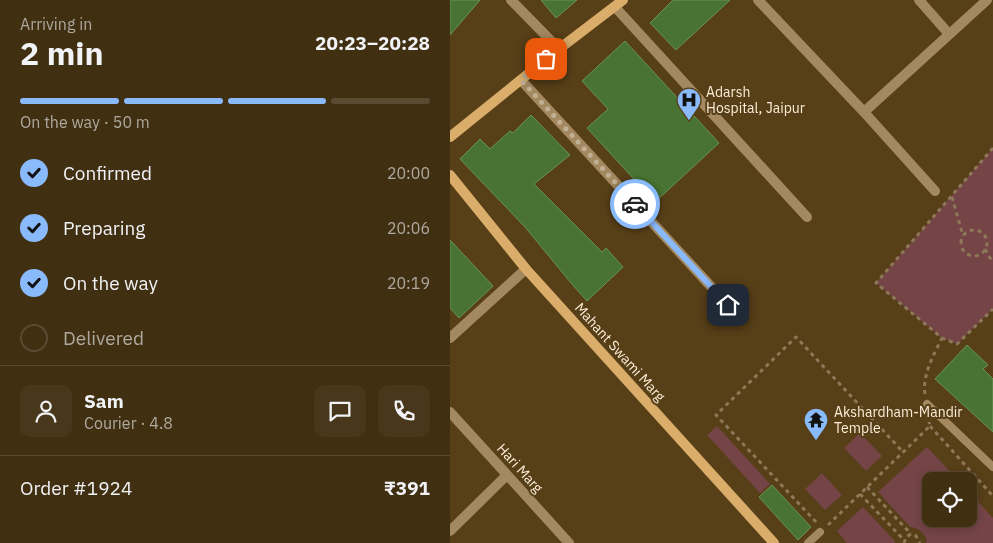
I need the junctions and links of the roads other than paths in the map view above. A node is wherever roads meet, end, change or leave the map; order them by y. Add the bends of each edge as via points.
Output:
1 (511, 0) edge
2 (758, 0) edge
3 (919, 0) edge
4 (987, 0) edge
5 (619, 3) edge
6 (949, 34) junction
7 (559, 49) junction
8 (521, 80) junction
9 (864, 112) junction
10 (450, 137) edge
11 (450, 175) edge
12 (935, 191) dead end
13 (807, 217) dead end
14 (526, 269) junction
15 (728, 305) dead end
16 (450, 338) edge
17 (927, 404) road end
18 (450, 412) edge
19 (993, 467) edge
20 (507, 475) junction
21 (450, 531) edge
22 (821, 531) road end
23 (569, 543) edge
24 (774, 543) edge
25 (808, 543) edge

1 - 7 street
2 - 9 street
3 - 6 street
4 - 6 street
5 - 7 street
5 - 13 street
6 - 9 street
7 - 8 street
8 - 10 street
8 - 15 street
9 - 12 street
11 - 14 street, Mahant Swami Marg
14 - 16 street
14 - 24 street, Mahant Swami Marg
17 - 19 lane
18 - 20 street, Hari Marg
20 - 21 street
20 - 23 street, Hari Marg
22 - 25 lane

